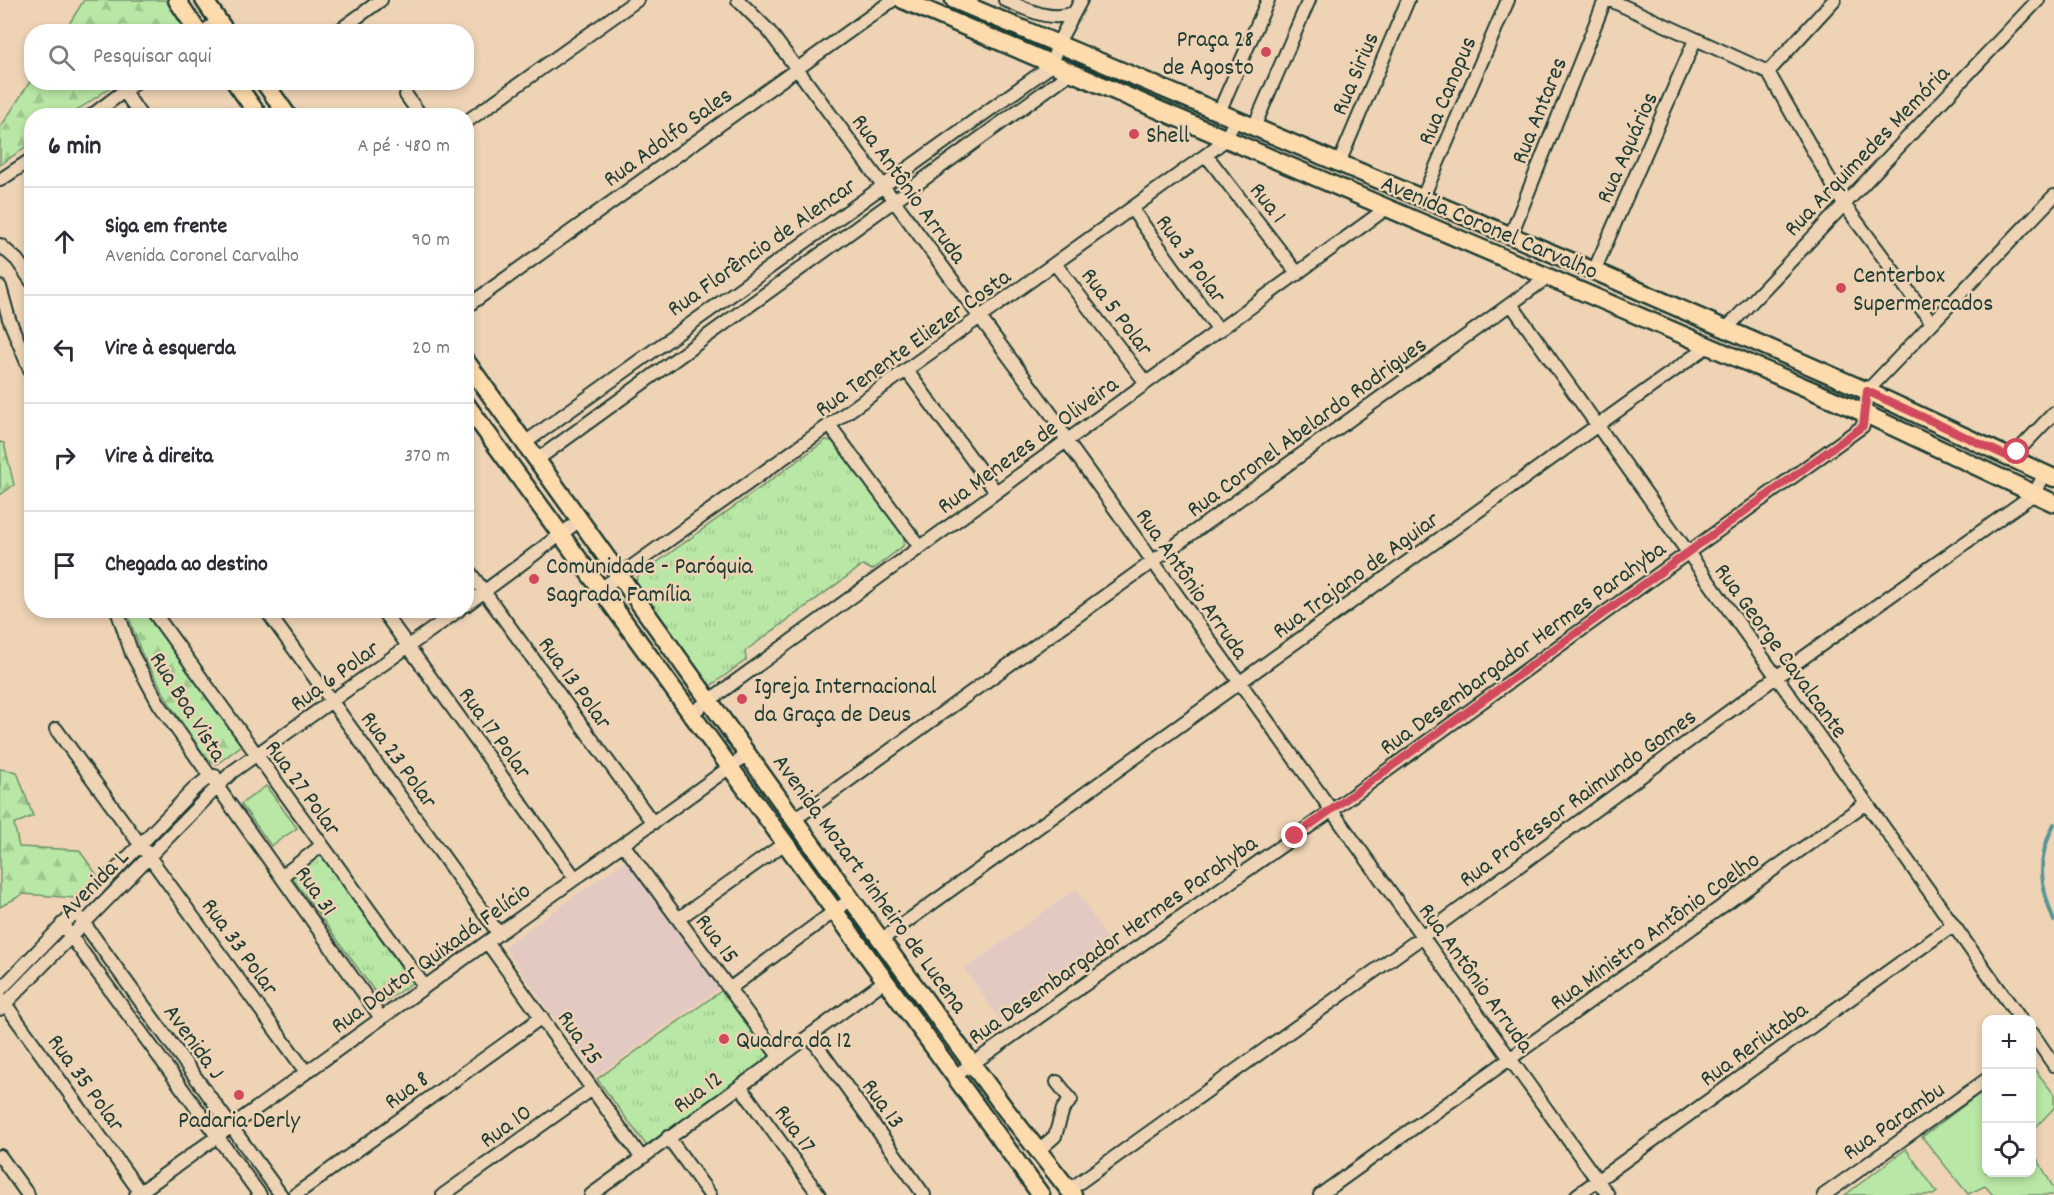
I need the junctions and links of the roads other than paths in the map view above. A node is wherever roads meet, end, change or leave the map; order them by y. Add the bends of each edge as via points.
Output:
1 (177, 0) edge
2 (204, 0) edge
3 (381, 0) edge
4 (637, 0) edge
5 (738, 0) edge
6 (893, 0) edge
7 (903, 0) edge
8 (954, 0) edge
9 (1005, 0) edge
10 (1081, 0) edge
11 (1268, 0) edge
12 (1309, 0) edge
13 (1408, 0) edge
14 (1508, 0) edge
15 (1605, 0) edge
16 (1610, 0) edge
17 (1834, 0) edge
18 (2038, 0) edge
19 (1633, 4) edge
20 (1074, 13) junction
21 (193, 24) edge
22 (221, 24) edge
23 (348, 24) edge
24 (1695, 40) junction
25 (1057, 45) junction
26 (1052, 65) junction
27 (796, 69) junction
28 (1768, 72) junction
29 (1070, 73) junction
30 (126, 90) edge
31 (241, 90) edge
32 (270, 90) edge
33 (124, 92) junction
34 (406, 94) dead end
35 (102, 108) edge
36 (135, 108) edge
37 (253, 108) edge
38 (282, 108) edge
39 (416, 108) edge
40 (1219, 112) junction
41 (474, 117) edge
42 (1236, 119) junction
43 (1254, 127) junction
44 (1225, 140) junction
45 (1206, 156) junction
46 (1339, 163) junction
47 (24, 164) edge
48 (0, 180) edge
49 (883, 186) junction
50 (2054, 196) edge
51 (1423, 197) junction
52 (893, 200) junction
53 (1843, 203) junction
54 (1387, 208) junction
55 (1132, 209) junction
56 (1511, 235) junction
57 (0, 245) edge
58 (1056, 265) junction
59 (24, 271) edge
60 (1594, 271) junction
61 (1298, 274) junction
62 (1548, 277) junction
63 (0, 287) edge
64 (474, 301) edge
65 (1511, 304) junction
66 (979, 319) junction
67 (1932, 323) junction
68 (1725, 330) junction
69 (1219, 331) junction
70 (1708, 346) junction
71 (24, 355) edge
72 (907, 371) junction
73 (474, 372) edge
74 (1146, 383) junction
75 (1867, 391) junction
76 (1864, 413) junction
77 (2054, 413) edge
78 (474, 415) edge
79 (1596, 424) junction
80 (830, 426) junction
81 (526, 442) junction
82 (1067, 442) junction
83 (2011, 458) junction
84 (538, 459) junction
85 (2049, 476) edge
86 (996, 492) junction
87 (2034, 494) junction
88 (2054, 502) edge
89 (580, 520) junction
90 (560, 534) junction
91 (920, 547) junction
92 (1688, 554) junction
93 (1153, 562) junction
94 (621, 574) junction
95 (474, 578) edge
96 (602, 588) junction
97 (484, 592) junction
98 (474, 599) edge
99 (120, 618) edge
100 (158, 618) edge
101 (272, 618) edge
102 (388, 618) edge
103 (448, 618) edge
104 (408, 647) junction
105 (1776, 676) junction
106 (1239, 685) junction
107 (711, 700) junction
108 (333, 702) junction
109 (692, 713) junction
110 (56, 729) dead end
111 (748, 754) junction
112 (256, 756) junction
113 (731, 766) junction
114 (232, 772) junction
115 (209, 777) junction
116 (217, 788) junction
117 (1866, 803) junction
118 (1331, 811) junction
119 (795, 819) junction
120 (653, 823) junction
121 (785, 843) junction
122 (623, 844) junction
123 (140, 845) junction
124 (321, 846) junction
125 (149, 856) junction
126 (282, 876) junction
127 (575, 878) junction
128 (851, 899) junction
129 (75, 911) junction
130 (835, 911) junction
131 (678, 919) junction
132 (83, 923) junction
133 (62, 924) junction
134 (1953, 925) junction
135 (499, 934) junction
136 (71, 936) junction
137 (1422, 937) junction
138 (881, 940) junction
139 (487, 942) junction
140 (886, 980) junction
141 (425, 987) junction
142 (729, 989) junction
143 (0, 990) edge
144 (2, 1003) edge
145 (2018, 1015) edge
146 (542, 1017) junction
147 (381, 1018) junction
148 (810, 1036) junction
149 (2036, 1043) edge
150 (780, 1058) junction
151 (1512, 1059) junction
152 (972, 1064) junction
153 (2054, 1065) edge
154 (306, 1072) junction
155 (955, 1076) junction
156 (1057, 1082) dead end
157 (1982, 1083) edge
158 (740, 1086) junction
159 (592, 1089) junction
160 (231, 1126) junction
161 (217, 1136) junction
162 (668, 1137) junction
163 (1038, 1151) junction
164 (0, 1156) edge
165 (641, 1157) junction
166 (1598, 1180) junction
167 (1071, 1192) edge
168 (138, 1193) edge
169 (599, 1193) edge
170 (28, 1195) edge
171 (260, 1195) edge
172 (281, 1195) edge
173 (295, 1195) edge
174 (443, 1195) edge
175 (710, 1195) edge
176 (819, 1195) edge
177 (924, 1195) edge
178 (1041, 1195) edge
179 (1320, 1195) edge
180 (1577, 1195) edge
181 (1608, 1195) edge
182 (1824, 1195) edge

1 - 21 main road
2 - 22 main road
3 - 23 street
4 - 41 street
5 - 27 street, Rua Antônio Arruda via 769,31
6 - 27 street, Rua Adolfo Sales
7 - 26 main road, Avenida Coronel Carvalho
8 - 25 main road, Avenida Coronel Carvalho
9 - 20 street via 1045,17
10 - 20 street
11 - 40 street
12 - 43 street
13 - 46 street, Rua Sirius
14 - 51 street, Rua Canopus
15 - 56 street, Rua Antares
16 - 19 street
17 - 28 street
18 - 53 street, Rua Arquimedes Memória
19 - 24 street
20 - 25 street
24 - 28 street
24 - 60 street, Rua Aquários
25 - 26 street
25 - 40 main road, Avenida Coronel Carvalho
26 - 29 main road, Avenida Coronel Carvalho
26 - 49 street, Rua Florêncio de Alencar
27 - 49 street, Rua Antônio Arruda
27 - 64 street, Rua Adolfo Sales
28 - 53 street
29 - 44 main road, Avenida Coronel Carvalho
29 - 52 street, Rua Florêncio de Alencar
30 - 33 street
31 - 37 main road
32 - 38 main road
33 - 35 street
33 - 36 street
34 - 39 street
40 - 42 main road, Avenida Coronel Carvalho
42 - 43 main road, Avenida Coronel Carvalho
42 - 44 street, Rua Tenente Eliezer Costa
43 - 46 main road, Avenida Coronel Carvalho
44 - 45 street, Rua Tenente Eliezer Costa
44 - 54 main road, Avenida Coronel Carvalho
45 - 55 street, Rua Tenente Eliezer Costa
45 - 61 street, Rua 1
46 - 51 main road, Avenida Coronel Carvalho
47 - 48 street
49 - 52 street, Rua Antônio Arruda
49 - 81 street, Rua Florêncio de Alencar
50 - 67 street
51 - 56 main road, Avenida Coronel Carvalho
52 - 66 street, Rua Antônio Arruda
52 - 84 street, Rua Florêncio de Alencar
53 - 67 street
53 - 68 street, Rua Arquimedes Memória
54 - 61 street, Rua Menezes de Oliveira
54 - 62 main road, Avenida Coronel Carvalho
55 - 58 street, Rua Tenente Eliezer Costa
55 - 69 street, Rua 3 Polar
56 - 60 main road, Avenida Coronel Carvalho
57 - 59 street
58 - 66 street, Rua Tenente Eliezer Costa
58 - 74 street, Rua 5 Polar
60 - 68 main road, Avenida Coronel Carvalho
61 - 69 street, Rua Menezes de Oliveira
62 - 65 street, Rua Coronel Abelardo Rodrigues
62 - 70 main road, Avenida Coronel Carvalho
63 - 71 street
65 - 79 street, Rua George Cavalcante
65 - 93 street, Rua Coronel Abelardo Rodrigues
66 - 72 street, Rua Tenente Eliezer Costa
66 - 82 street, Rua Antônio Arruda via 1057,422
67 - 75 street
68 - 75 main road, Avenida Coronel Carvalho
69 - 74 street, Rua Menezes de Oliveira
70 - 76 main road, Avenida Coronel Carvalho
70 - 79 street, Rua Trajano de Aguiar
72 - 80 street, Rua Tenente Eliezer Costa
72 - 86 street
73 - 81 main road, Avenida Mozart Pinheiro de Lucena
74 - 82 street, Rua Menezes de Oliveira
75 - 76 street, Rua Desembargador Hermes Parahyba
75 - 83 main road, Avenida Coronel Carvalho
76 - 87 main road, Avenida Coronel Carvalho
76 - 92 street, Rua Desembargador Hermes Parahyba via 1863,426
77 - 83 street
78 - 90 main road, Avenida Mozart Pinheiro de Lucena
79 - 92 street, Rua George Cavalcante
79 - 106 street, Rua Trajano de Aguiar
80 - 91 street
80 - 94 street, Rua Tenente Eliezer Costa
81 - 84 main road, Avenida Mozart Pinheiro de Lucena
82 - 86 street, Rua Menezes de Oliveira
82 - 93 street, Rua Antônio Arruda
83 - 85 main road, Avenida Coronel Carvalho
84 - 89 main road, Avenida Mozart Pinheiro de Lucena
85 - 87 street, Rua Professor Raimundo Gomes
86 - 91 street, Rua Menezes de Oliveira
87 - 88 main road, Avenida Coronel Carvalho
87 - 105 street, Rua Professor Raimundo Gomes
89 - 90 street
89 - 94 main road, Avenida Mozart Pinheiro de Lucena
90 - 96 main road, Avenida Mozart Pinheiro de Lucena
90 - 97 street
91 - 107 street, Rua Menezes de Oliveira
92 - 105 street, Rua George Cavalcante
92 - 118 street, Rua Desembargador Hermes Parahyba
93 - 106 street, Rua Antônio Arruda
93 - 119 street, Rua Coronel Abelardo Rodrigues
94 - 96 street, Rua Tenente Eliezer Costa
94 - 107 main road, Avenida Mozart Pinheiro de Lucena
95 - 97 street, Rua 13 Polar
96 - 109 main road, Avenida Mozart Pinheiro de Lucena
97 - 98 street
97 - 120 street, Rua 13 Polar
99 - 115 street, Rua Boa Vista via 132,654 159,704
100 - 112 street, Rua 27 Polar
101 - 108 street, Rua 23 Polar
102 - 104 street, Rua 17 Polar
103 - 104 street, Rua 6 Polar
104 - 108 street, Rua 6 Polar
104 - 127 street, Rua 17 Polar
105 - 117 street, Rua George Cavalcante
105 - 137 street, Rua Professor Raimundo Gomes
106 - 118 street, Rua Antônio Arruda
106 - 138 street, Rua Trajano de Aguiar
107 - 109 street, Rua Menezes de Oliveira
107 - 111 main road, Avenida Mozart Pinheiro de Lucena
108 - 112 street, Rua 6 Polar
108 - 135 street, Rua 23 Polar
109 - 113 main road, Avenida Mozart Pinheiro de Lucena
110 - 123 street, Rua 33 Polar
111 - 113 street, Rua Doutor Quixadá Felício
111 - 119 main road, Avenida Mozart Pinheiro de Lucena
112 - 114 street, Rua 6 Polar
112 - 124 street, Rua 27 Polar
113 - 120 street, Rua Doutor Quixadá Felício
113 - 121 main road, Avenida Mozart Pinheiro de Lucena
114 - 115 street, Rua 6 Polar
114 - 116 street, Rua 6 Polar
115 - 116 street, Rua Boa Vista
115 - 123 street, Avenida L
116 - 125 street, Avenida L
116 - 126 street, Rua 31
117 - 134 street, Rua George Cavalcante
117 - 151 street, Rua Ministro Antônio Coelho
118 - 137 street, Rua Antônio Arruda
118 - 152 street, Rua Desembargador Hermes Parahyba
119 - 128 main road, Avenida Mozart Pinheiro de Lucena
120 - 122 street, Rua Doutor Quixadá Felício
121 - 130 main road, Avenida Mozart Pinheiro de Lucena
121 - 131 street
122 - 127 street, Rua Doutor Quixadá Felício
122 - 131 street, Rua 15
123 - 125 street, Rua 33 Polar
123 - 129 street, Avenida L
124 - 126 street
124 - 141 street, Rua 27 Polar
125 - 132 street, Avenida L
125 - 154 street, Rua 33 Polar
126 - 147 street, Rua 31
127 - 135 street, Rua Doutor Quixadá Felício
128 - 130 street
128 - 138 main road, Avenida Mozart Pinheiro de Lucena
129 - 132 street, Avenida J
129 - 133 street, Avenida L
130 - 140 main road, Avenida Mozart Pinheiro de Lucena
130 - 142 street
131 - 142 street, Rua 15
132 - 136 street, Avenida L
132 - 160 street, Avenida J
133 - 136 street, Avenida J
133 - 143 street, Avenida L
134 - 145 street, Rua George Cavalcante
134 - 166 street, Rua Reriutaba
135 - 139 street, Rua Doutor Quixadá Felício
136 - 144 street, Avenida L
136 - 161 street, Avenida J
137 - 151 street, Rua Antônio Arruda
137 - 167 street, Rua Professor Raimundo Gomes
138 - 152 main road, Avenida Mozart Pinheiro de Lucena
139 - 141 street, Rua Doutor Quixadá Felício
139 - 146 street, Rua 25
140 - 148 street, Rua 12
140 - 155 main road, Avenida Mozart Pinheiro de Lucena
141 - 147 street, Rua Doutor Quixadá Felício
142 - 150 street, Rua 15
144 - 168 street, Rua 35 Polar
146 - 159 street, Rua 25
146 - 173 street, Rua 8
147 - 154 street, Rua Doutor Quixadá Felício
148 - 150 street, Rua 12
148 - 177 street, Rua 13
149 - 153 street
150 - 158 street, Rua 12
151 - 166 street, Rua Antônio Arruda
151 - 179 street, Rua Ministro Antônio Coelho
152 - 155 street, Rua Desembargador Hermes Parahyba
152 - 163 main road, Avenida Mozart Pinheiro de Lucena
154 - 160 street, Rua Doutor Quixadá Felício
155 - 178 main road, Avenida Mozart Pinheiro de Lucena
156 - 163 street via 1071,1100 1063,1109 1054,1136
157 - 182 street, Rua Parambu
158 - 162 street, Rua 12
158 - 176 street, Rua 17
159 - 165 street, Rua 25
159 - 174 street, Rua 10
160 - 161 street, Rua Doutor Quixadá Felício
160 - 172 street, Avenida J
161 - 168 street, Rua Doutor Quixadá Felício
161 - 171 street, Avenida J
162 - 165 street, Rua 12
162 - 175 street
163 - 167 main road, Avenida Mozart Pinheiro de Lucena
164 - 170 street
165 - 169 street, Rua 12
166 - 180 street, Rua Reriutaba
166 - 181 street, Rua Antônio Arruda

